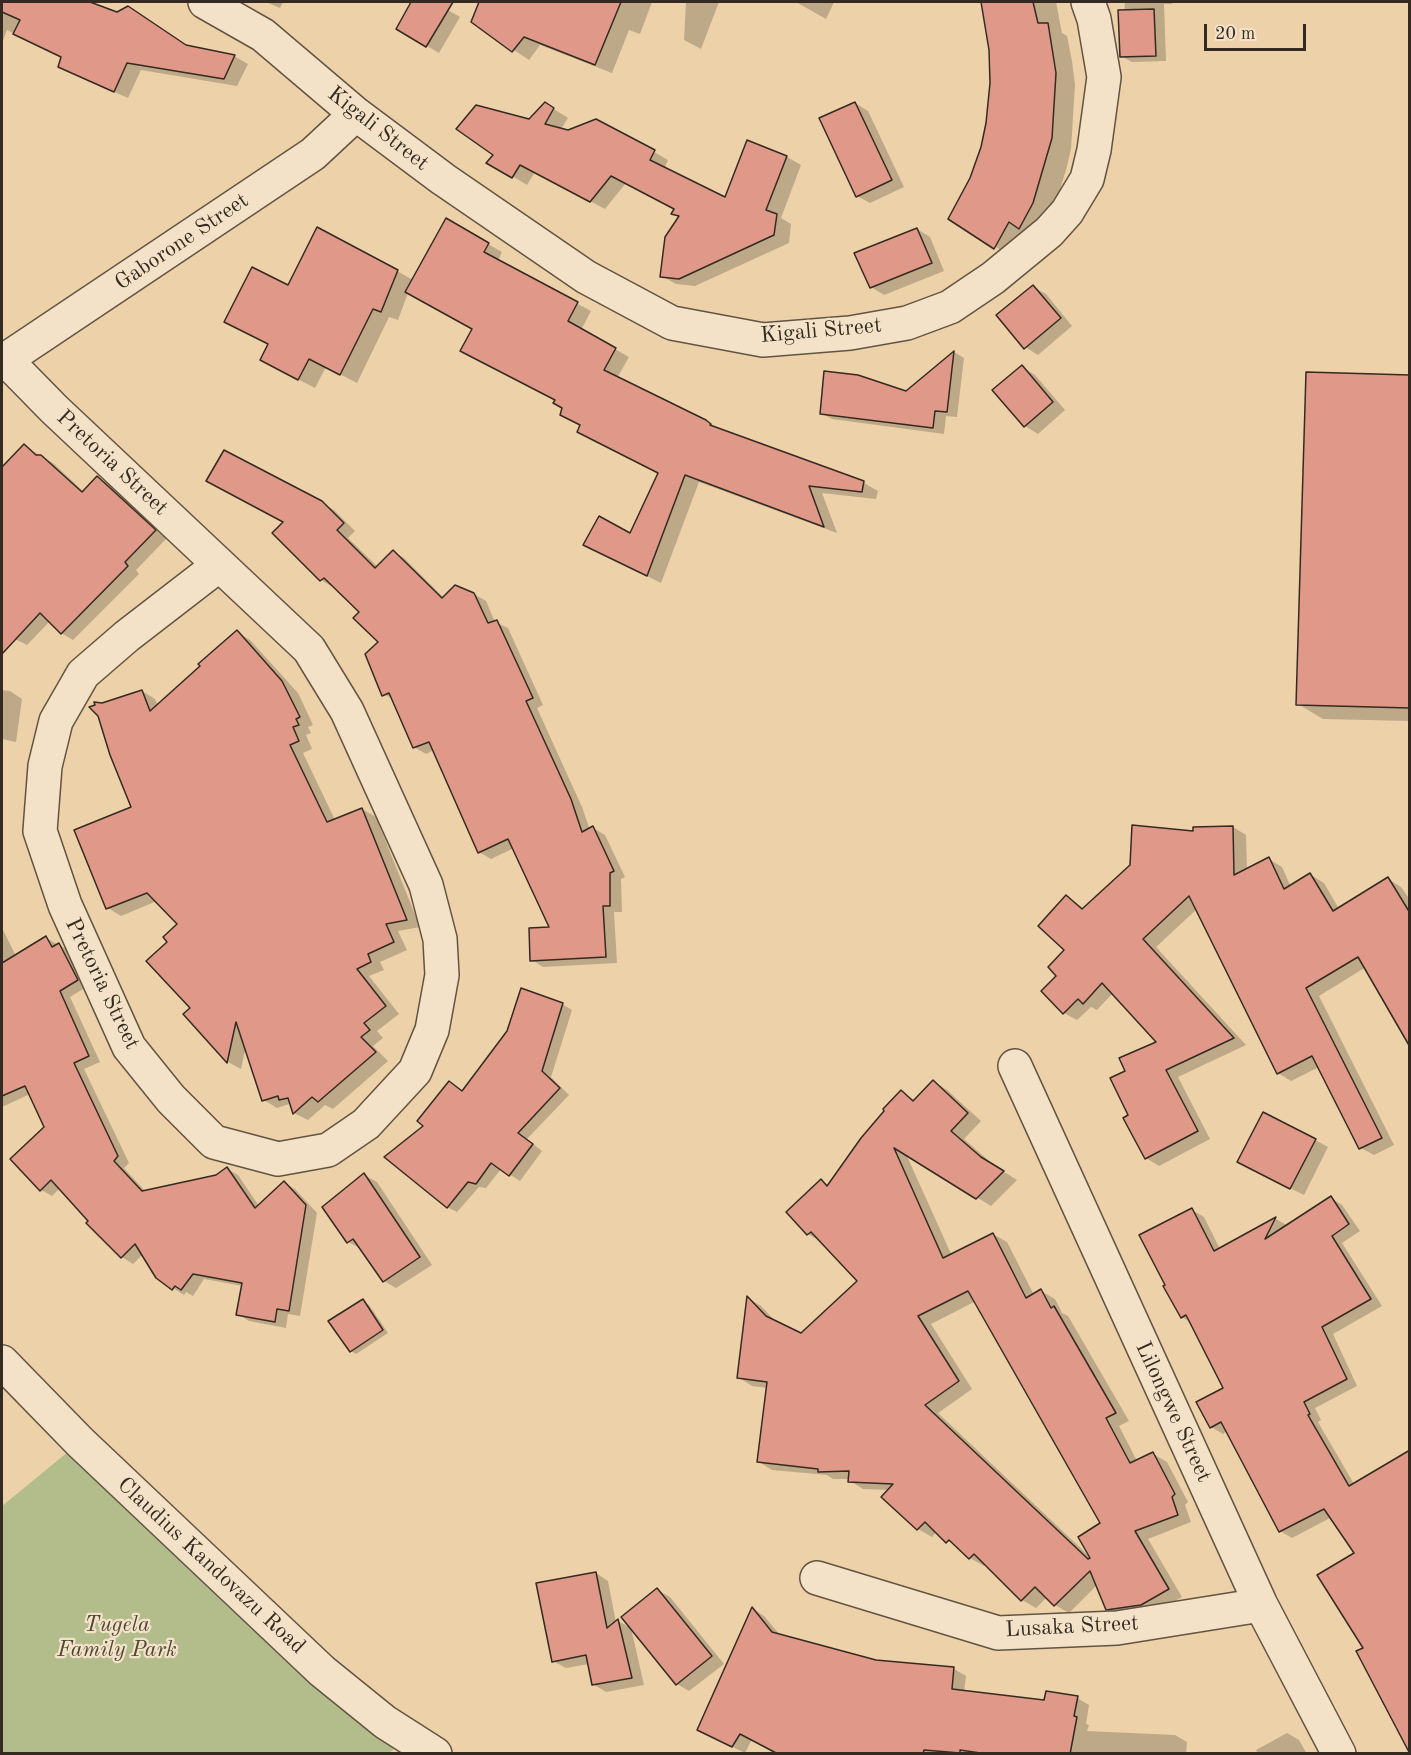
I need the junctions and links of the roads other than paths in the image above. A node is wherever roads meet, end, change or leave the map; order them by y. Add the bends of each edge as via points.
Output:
1 (205, 2) edge
2 (1088, 2) edge
3 (356, 114) junction
4 (3, 360) edge
5 (219, 565) junction
6 (1015, 1066) dead end
7 (2, 1362) edge
8 (817, 1578) dead end
9 (1261, 1605) junction
10 (435, 1754) edge
11 (1339, 1754) edge

1 - 3 street, Kigali Street via 263,35
2 - 3 street, Kigali Street via 1104,77 1087,179 1067,212 1022,256 950,307 907,323 849,333 763,339 672,323 586,278
3 - 4 street, Gaborone Street via 314,154
4 - 5 street, Pretoria Street
5 - 5 street, Pretoria Street via 309,649 347,711 426,885 440,939 442,975 438,1006 415,1071 366,1124 327,1150 278,1159 214,1142 171,1100 129,1047 65,905 40,831 45,766 56,721 83,674
6 - 9 street, Lilongwe Street
7 - 10 street, Claudius Kandovazu Road via 322,1671 385,1722
8 - 9 street, Lusaka Street via 998,1633 1117,1628
9 - 11 street, Lilongwe Street

